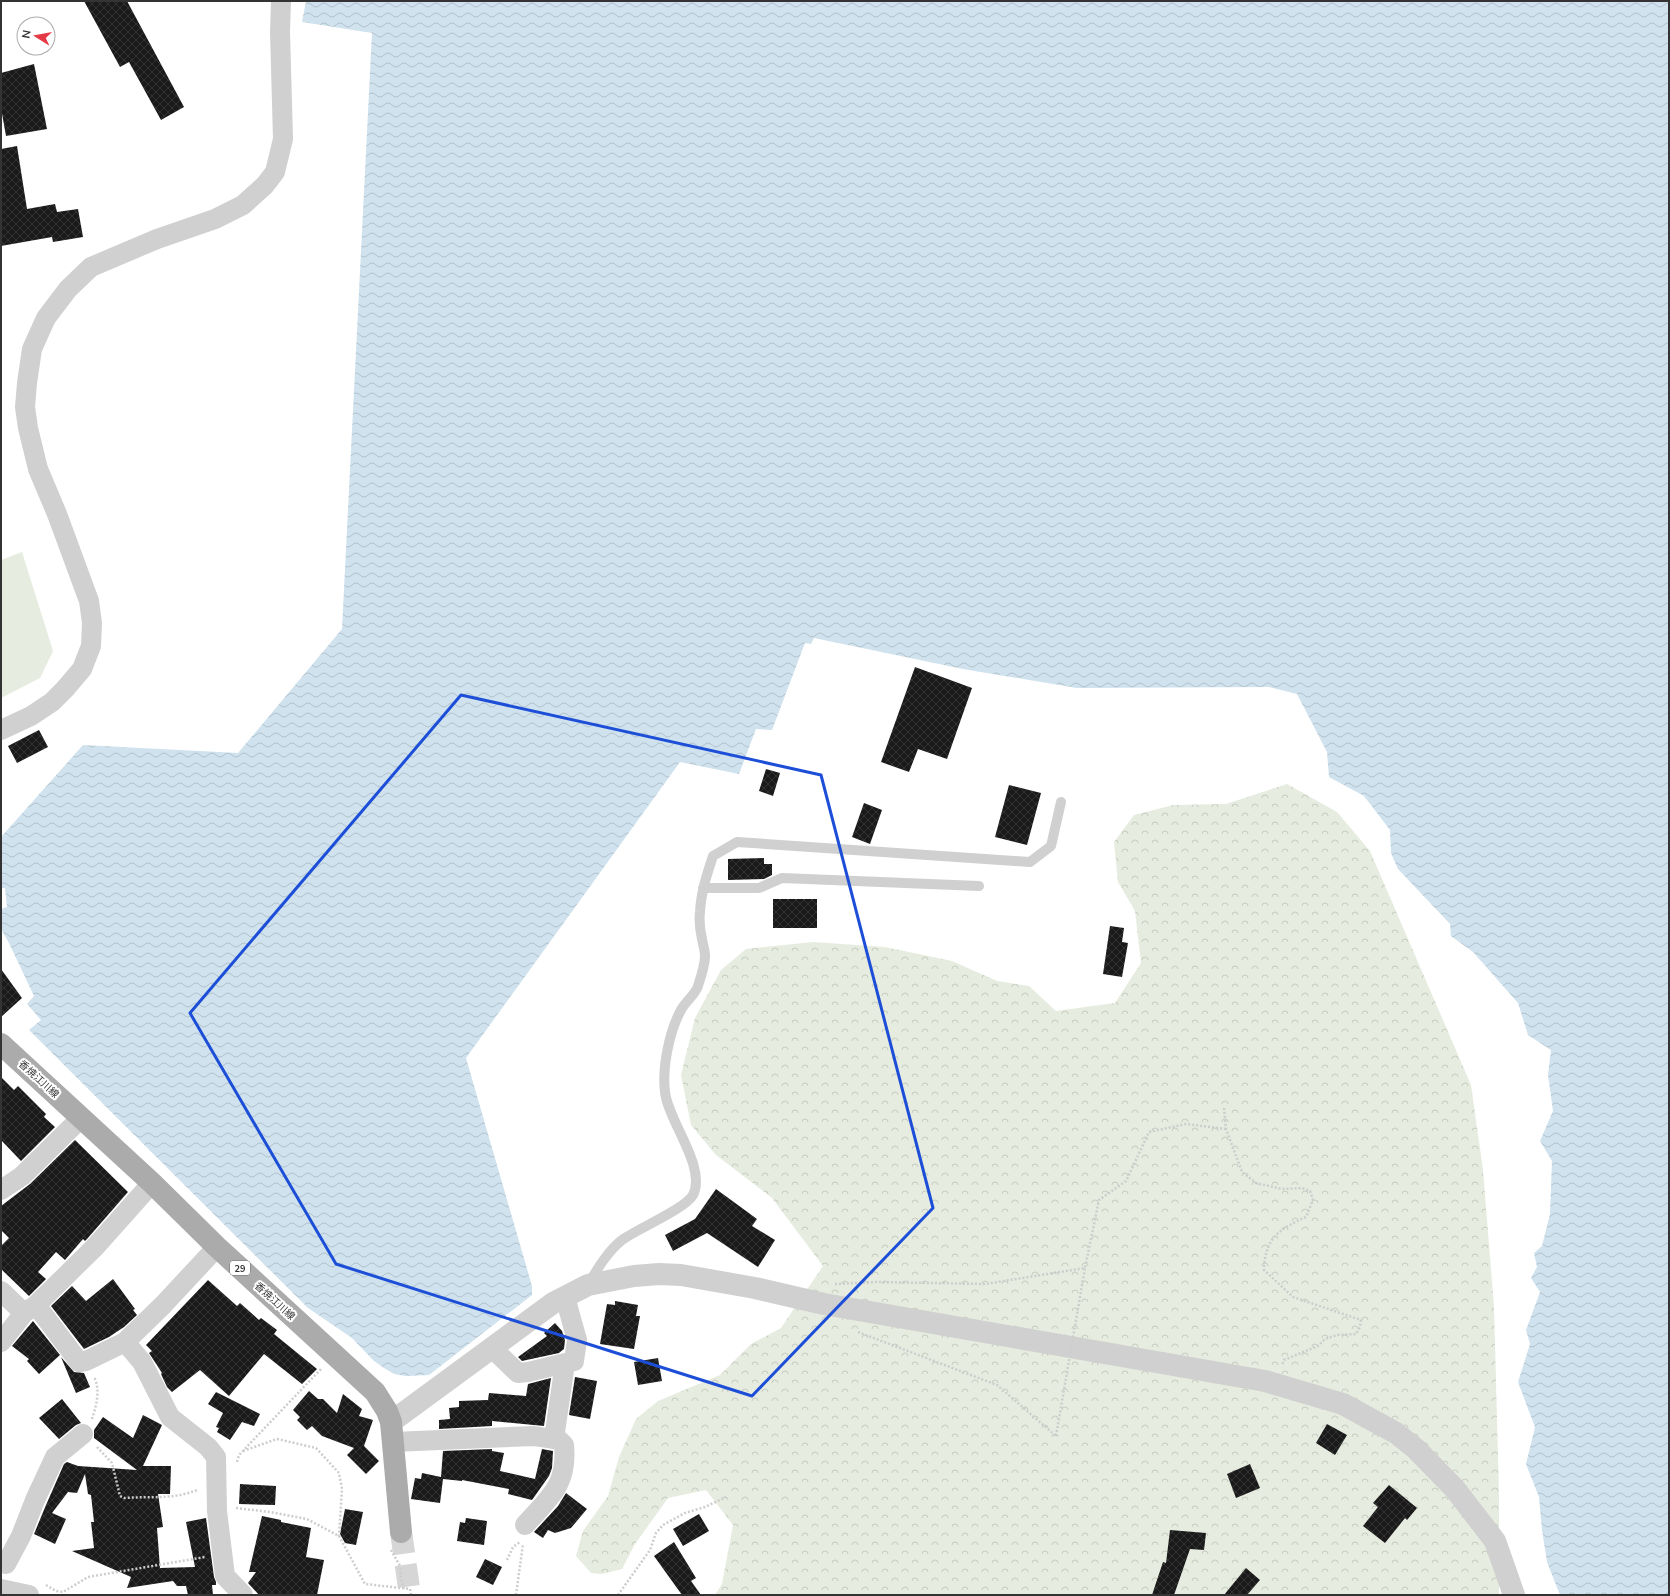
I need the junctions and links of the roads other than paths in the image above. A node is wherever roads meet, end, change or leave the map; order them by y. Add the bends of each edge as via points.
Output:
1 (281, 1) edge
2 (1, 730) edge
3 (1061, 802) dead end
4 (979, 886) dead end
5 (703, 888) junction
6 (1, 1044) edge
7 (81, 1118) junction
8 (152, 1183) junction
9 (1, 1190) edge
10 (217, 1247) junction
11 (588, 1285) junction
12 (1, 1292) edge
13 (565, 1297) junction
14 (30, 1309) junction
15 (1, 1342) edge
16 (125, 1342) junction
17 (492, 1348) junction
18 (565, 1363) junction
19 (392, 1432) junction
20 (83, 1434) road end
21 (554, 1439) junction
22 (525, 1525) dead end
23 (401, 1532) tunnel mouth
24 (6, 1564) dead end
25 (225, 1576) junction
26 (37, 1590) edge
27 (5, 1591) edge
28 (220, 1595) edge
29 (243, 1595) edge
30 (1514, 1595) edge

1 - 2 street via 283,139 275,172 243,205 215,219 157,239 91,267 68,289 46,318 32,349 25,407 28,428 38,469 89,601 92,623 91,646 82,669 65,690 31,716
3 - 5 lane via 1051,846 1030,862 737,842 713,856
4 - 5 lane via 782,878 759,888
5 - 11 lane via 700,912 705,956 698,987 681,1010 671,1034 665,1092 672,1116 694,1165 695,1189 688,1200 622,1240 608,1254
6 - 7 main road, 香焼江川線 / 29
7 - 8 main road, 香焼江川線 / 29
7 - 9 street via 22,1176
8 - 10 main road, 香焼江川線 / 29
8 - 14 street via 95,1247
10 - 16 street
10 - 19 main road, 香焼江川線 / 29 via 375,1392 387,1411
11 - 13 street
11 - 30 street via 634,1276 681,1275 824,1304 1276,1385 1344,1404 1396,1433 1416,1449 1455,1489 1495,1541
12 - 14 street
13 - 17 street
13 - 18 street via 577,1340 574,1361
14 - 15 street
14 - 16 street via 79,1362
16 - 25 street via 142,1362 170,1417 216,1457 217,1511
17 - 18 street via 518,1373
17 - 19 street
18 - 21 street
19 - 21 street
19 - 23 main road, 香焼江川線 / 29
20 - 24 street via 56,1457
21 - 22 street via 564,1445 566,1458 561,1480 554,1492
25 - 28 street
25 - 29 street
26 - 27 street

